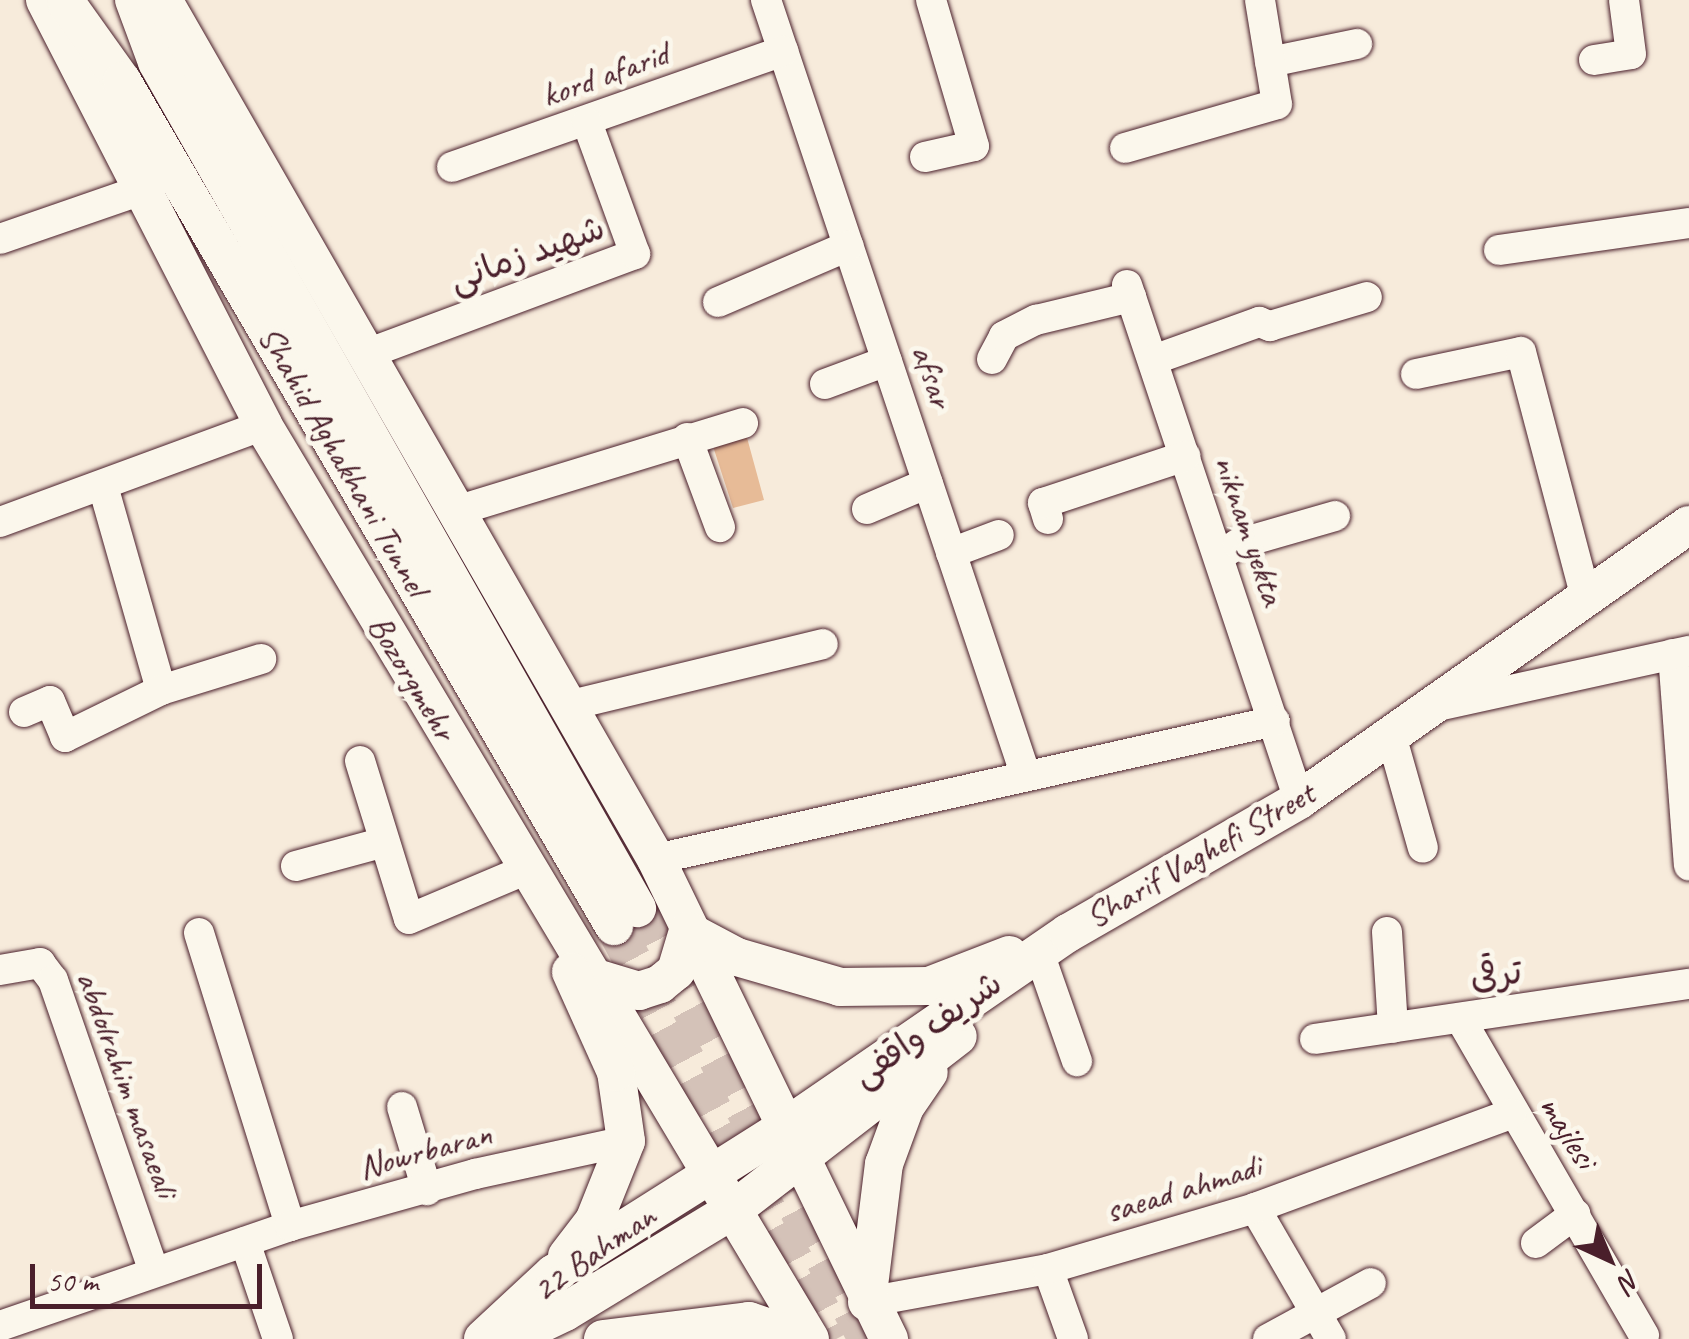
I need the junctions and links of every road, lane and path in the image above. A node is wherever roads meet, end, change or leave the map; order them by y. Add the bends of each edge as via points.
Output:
1 (45, 0) edge
2 (64, 0) edge
3 (134, 0) edge
4 (163, 0) edge
5 (766, 0) edge
6 (931, 0) edge
7 (1260, 0) edge
8 (1624, 0) edge
9 (1357, 44) dead end
10 (783, 50) junction
11 (1594, 60) dead end
12 (1270, 62) junction
13 (588, 122) junction
14 (1124, 148) dead end
15 (925, 158) dead end
16 (452, 167) dead end
17 (139, 191) junction
18 (1689, 222) edge
19 (0, 239) edge
20 (848, 246) junction
21 (1499, 250) dead end
22 (1367, 296) dead end
23 (718, 302) dead end
24 (370, 353) junction
25 (992, 359) dead end
26 (1152, 360) junction
27 (887, 361) junction
28 (1416, 374) dead end
29 (825, 384) dead end
30 (743, 423) dead end
31 (262, 425) junction
32 (687, 438) junction
33 (1184, 456) junction
34 (928, 483) junction
35 (103, 486) junction
36 (867, 509) dead end
37 (458, 510) junction
38 (1335, 516) dead end
39 (1048, 520) dead end
40 (0, 522) edge
41 (1689, 525) edge
42 (720, 526) dead end
43 (999, 535) dead end
44 (952, 553) junction
45 (1219, 556) junction
46 (1586, 598) junction
47 (823, 644) dead end
48 (1681, 653) edge
49 (261, 659) dead end
50 (160, 690) junction
51 (571, 705) junction
52 (1432, 707) junction
53 (24, 712) dead end
54 (1274, 721) junction
55 (1391, 735) junction
56 (360, 761) dead end
57 (1026, 776) junction
58 (1299, 800) junction
59 (380, 842) junction
60 (1423, 848) dead end
61 (656, 859) junction
62 (1689, 864) edge
63 (296, 866) dead end
64 (525, 870) junction
65 (688, 930) junction
66 (1387, 932) dead end
67 (199, 933) dead end
68 (1068, 933) junction
69 (1044, 967) junction
70 (0, 970) edge
71 (600, 978) junction
72 (1689, 984) edge
73 (1460, 1018) junction
74 (1394, 1028) junction
75 (1315, 1039) dead end
76 (947, 1044) junction
77 (1078, 1061) dead end
78 (402, 1107) dead end
79 (1511, 1114) junction
80 (787, 1126) junction
81 (626, 1141) junction
82 (803, 1160) junction
83 (712, 1174) junction
84 (426, 1190) junction
85 (1255, 1208) junction
86 (732, 1210) junction
87 (1575, 1214) junction
88 (290, 1226) junction
89 (246, 1242) junction
90 (1536, 1244) dead end
91 (1048, 1268) junction
92 (154, 1271) junction
93 (553, 1274) junction
94 (1371, 1283) dead end
95 (867, 1302) junction
96 (0, 1326) edge
97 (1324, 1326) edge
98 (1644, 1336) dead end
99 (278, 1339) edge
100 (483, 1339) edge
101 (509, 1339) edge
102 (603, 1339) edge
103 (802, 1339) edge
104 (810, 1339) edge
105 (889, 1339) edge
106 (1073, 1339) edge
107 (1268, 1339) edge

1 - 17 main road, Bozorgmehr
2 - 3 main road, Shahid Aghakhani Tunnel via 122,81 626,917 157,62
4 - 24 main road
5 - 10 street, afsar
6 - 15 street via 974,146
7 - 12 street
8 - 11 street via 1631,54
9 - 12 street
10 - 13 street, kord afarid
10 - 20 street, afsar
12 - 14 street via 1277,104
13 - 16 street, kord afarid
13 - 24 street, شهید زمانی via 635,254
17 - 19 street
17 - 31 main road, Bozorgmehr
18 - 21 street
20 - 23 street
20 - 27 street, afsar
22 - 26 street via 1270,326 1259,322
24 - 37 main road
25 - 26 street, niknam yekta via 1004,336 1033,310 1129,291
26 - 33 street, niknam yekta
27 - 29 street
27 - 34 street, afsar
28 - 46 street via 1521,352
30 - 32 street
31 - 35 street
31 - 64 main road, Bozorgmehr
32 - 37 street
32 - 42 street
33 - 39 street via 1043,503
33 - 45 street, niknam yekta
34 - 36 street
34 - 44 street, afsar
35 - 40 street
35 - 50 street
37 - 51 main road
38 - 45 street via 1238,544
41 - 46 main road, Sharif Vaghefi Street
43 - 44 street
44 - 57 street, afsar
45 - 54 street, niknam yekta
46 - 52 main road, Sharif Vaghefi Street
47 - 51 street
48 - 52 street
48 - 62 street
49 - 50 street
50 - 53 street via 65,737 50,701
51 - 61 main road
52 - 55 main road, Sharif Vaghefi Street
54 - 57 street
54 - 58 street, niknam yekta
55 - 58 main road, Sharif Vaghefi Street
55 - 60 street
56 - 59 street
57 - 61 street
58 - 68 main road, Sharif Vaghefi Street
59 - 63 street
59 - 64 street via 409,919
61 - 65 main road
64 - 71 main road, Bozorgmehr
64 - 81 main road via 616,1072
65 - 68 main road via 737,957 840,987 929,986
65 - 71 main road via 681,961 660,984 639,991
65 - 80 main road
66 - 74 street
67 - 88 street
68 - 69 main road, Sharif Vaghefi Street
68 - 80 main road, شریف واقفی
69 - 76 main road, Sharif Vaghefi Street
69 - 77 street
70 - 92 street, abdolrahim masaeali via 40,963 53,980
71 - 83 main road, Bozorgmehr
72 - 73 street, ترقی
73 - 74 street, ترقی
73 - 79 street, majlesi
74 - 75 street, ترقی
76 - 82 main road, Sharif Vaghefi Street
76 - 95 main road via 905,1107 884,1164
78 - 84 street
79 - 85 street, saead ahmadi
79 - 87 street, majlesi
80 - 82 main road
80 - 83 main road, شریف واقفی
81 - 84 street, Nowrbaran
81 - 93 main road via 594,1221
82 - 86 main road, Sharif Vaghefi Street
82 - 95 main road
83 - 86 main road, Bozorgmehr
83 - 93 main road, 22 Bahman
84 - 88 street, Nowrbaran
85 - 91 street, saead ahmadi
85 - 97 street
86 - 101 main road, 22 Bahman
86 - 104 main road, Bozorgmehr
87 - 90 street
87 - 98 street, majlesi
88 - 89 street, Nowrbaran
89 - 92 street, Nowrbaran
89 - 99 street
91 - 95 street, saead ahmadi
91 - 106 street
92 - 96 street, Nowrbaran
93 - 100 main road, 22 Bahman
94 - 97 street
95 - 105 main road
97 - 107 street
102 - 103 main road via 749,1321

